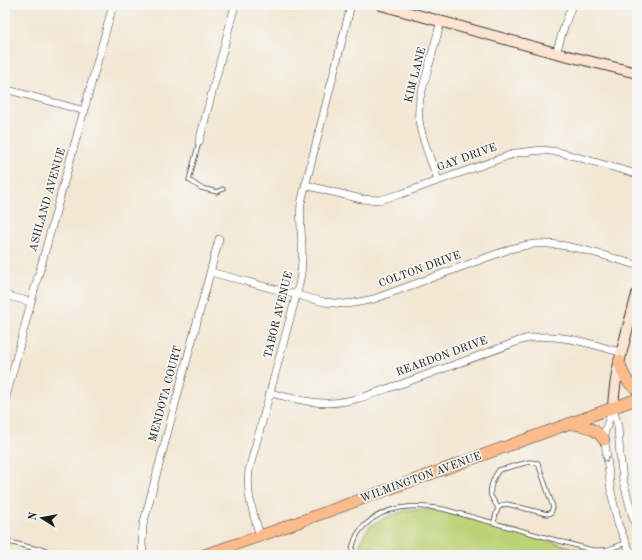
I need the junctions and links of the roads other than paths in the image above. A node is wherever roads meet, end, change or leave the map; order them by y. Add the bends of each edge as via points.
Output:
1 (113, 5) edge
2 (235, 5) edge
3 (351, 5) edge
4 (381, 5) edge
5 (572, 5) edge
6 (631, 5) edge
7 (637, 11) edge
8 (441, 21) junction
9 (556, 53) junction
10 (637, 73) edge
11 (5, 89) edge
12 (85, 110) junction
13 (199, 142) joint
14 (637, 174) edge
15 (438, 180) junction
16 (305, 184) junction
17 (224, 189) dead end
18 (219, 239) dead end
19 (637, 265) edge
20 (210, 272) junction
21 (5, 295) edge
22 (296, 295) junction
23 (636, 301) edge
24 (31, 302) junction
25 (620, 357) junction
26 (637, 388) edge
27 (271, 393) junction
28 (637, 399) edge
29 (5, 401) edge
30 (613, 408) junction
31 (568, 424) junction
32 (604, 440) junction
33 (498, 508) junction
34 (494, 523) junction
35 (637, 530) edge
36 (260, 536) junction
37 (5, 541) edge
38 (626, 543) junction
39 (36, 550) junction
40 (22, 555) edge
41 (51, 555) edge
42 (143, 555) edge
43 (204, 555) edge
44 (350, 555) edge
45 (632, 555) edge

1 - 12 street, ASHLAND AVENUE
2 - 13 street
3 - 16 street, TABOR AVENUE
4 - 8 main road
5 - 9 street
6 - 7 lane
8 - 9 main road
8 - 15 street, KIM LANE via 418,112 421,131
9 - 10 main road
11 - 12 street
12 - 24 street, ASHLAND AVENUE
13 - 17 lane via 189,180 201,188 217,192
14 - 15 street, GAY DRIVE via 559,152 542,150 516,153
15 - 16 street, GAY DRIVE via 379,200 361,199
16 - 22 street, TABOR AVENUE via 300,211 302,272
18 - 20 street, MENDOTA COURT
19 - 22 street, COLTON DRIVE via 568,247 533,244 510,249 365,301 335,304
20 - 22 street, COLTON DRIVE
20 - 42 street, MENDOTA COURT via 143,525
21 - 24 street
22 - 27 street, TABOR AVENUE
23 - 25 main road
24 - 29 street, ASHLAND AVENUE
25 - 26 main road via 627,381
25 - 27 street, REARDON DRIVE via 562,338 531,338 348,401 317,403
25 - 30 main road
27 - 36 street, TABOR AVENUE via 248,480 250,501
28 - 30 main road, WILMINGTON AVENUE
30 - 31 main road, WILMINGTON AVENUE
30 - 32 street
30 - 35 street via 618,426 623,480
31 - 32 main road via 588,428
31 - 36 main road, WILMINGTON AVENUE
32 -> 38 street via 618,524
33 - 33 lane via 507,504 551,513 553,507 538,463 529,462 499,470 490,494
33 - 34 lane
34 - 38 lane via 592,550 606,550
34 - 44 lane via 436,507 394,509 368,522 358,533
36 - 43 main road, WILMINGTON AVENUE
37 - 39 lane
38 - 45 street
39 - 40 lane
39 - 41 lane via 41,548

